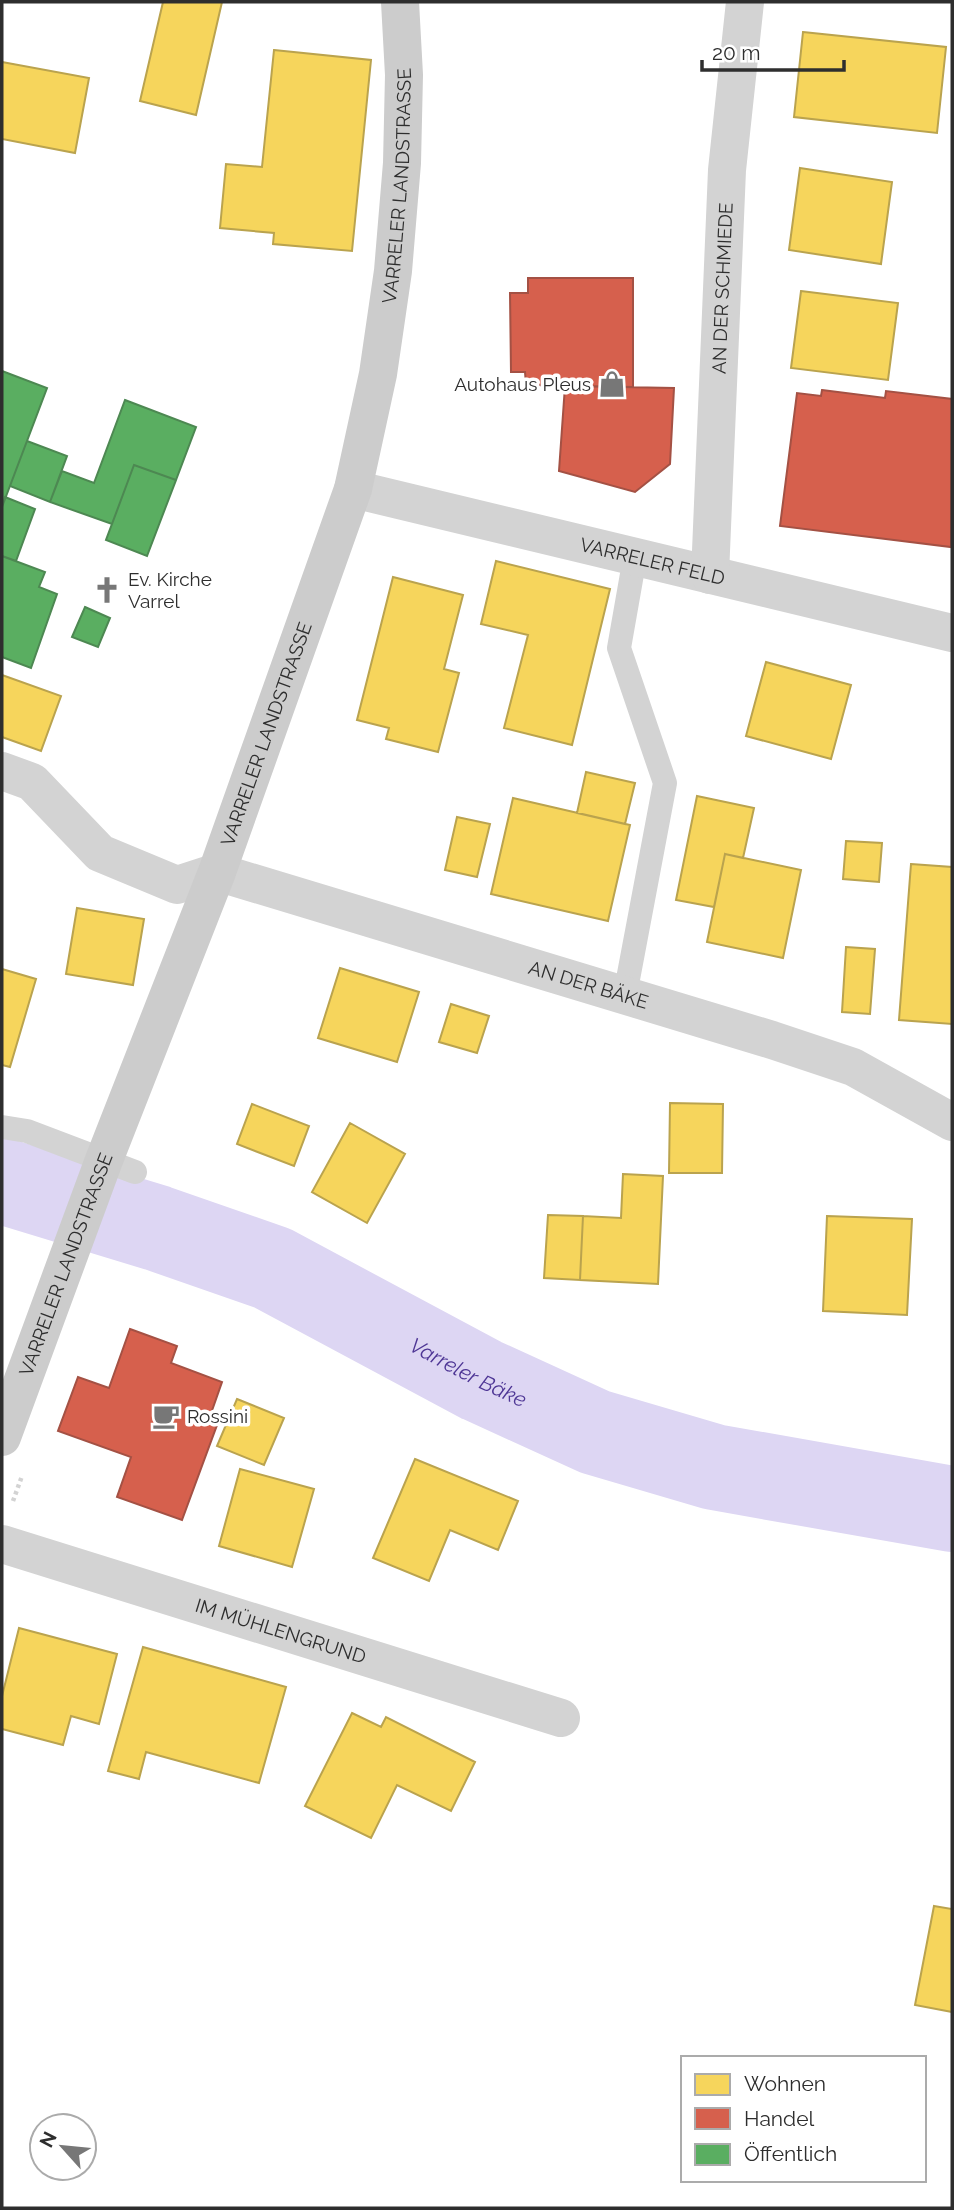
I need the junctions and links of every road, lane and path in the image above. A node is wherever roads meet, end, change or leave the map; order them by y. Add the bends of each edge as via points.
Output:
1 (400, 2) edge
2 (745, 2) edge
3 (353, 489) junction
4 (635, 557) junction
5 (710, 575) junction
6 (952, 633) edge
7 (2, 771) edge
8 (217, 872) junction
9 (625, 995) junction
10 (952, 1122) edge
11 (2, 1127) edge
12 (120, 1166) junction
13 (2, 1437) edge
14 (2, 1544) edge
15 (561, 1718) dead end

1 - 3 main road, VARRELER LANDSTRASSE via 404,100 393,271 378,374
2 - 5 street, AN DER SCHMIEDE via 727,170
3 - 4 street, VARRELER FELD
3 - 8 main road, VARRELER LANDSTRASSE
4 - 5 street, VARRELER FELD
4 - 9 lane via 619,648 665,783
5 - 6 street, VARRELER FELD
7 - 8 street via 32,782 100,853 177,885
8 - 9 street, AN DER BÄKE
8 - 12 main road, VARRELER LANDSTRASSE
9 - 10 street, AN DER BÄKE via 853,1067
11 - 12 lane via 27,1131
12 - 13 main road, VARRELER LANDSTRASSE via 74,1241
14 - 15 street, IM MÜHLENGRUND

